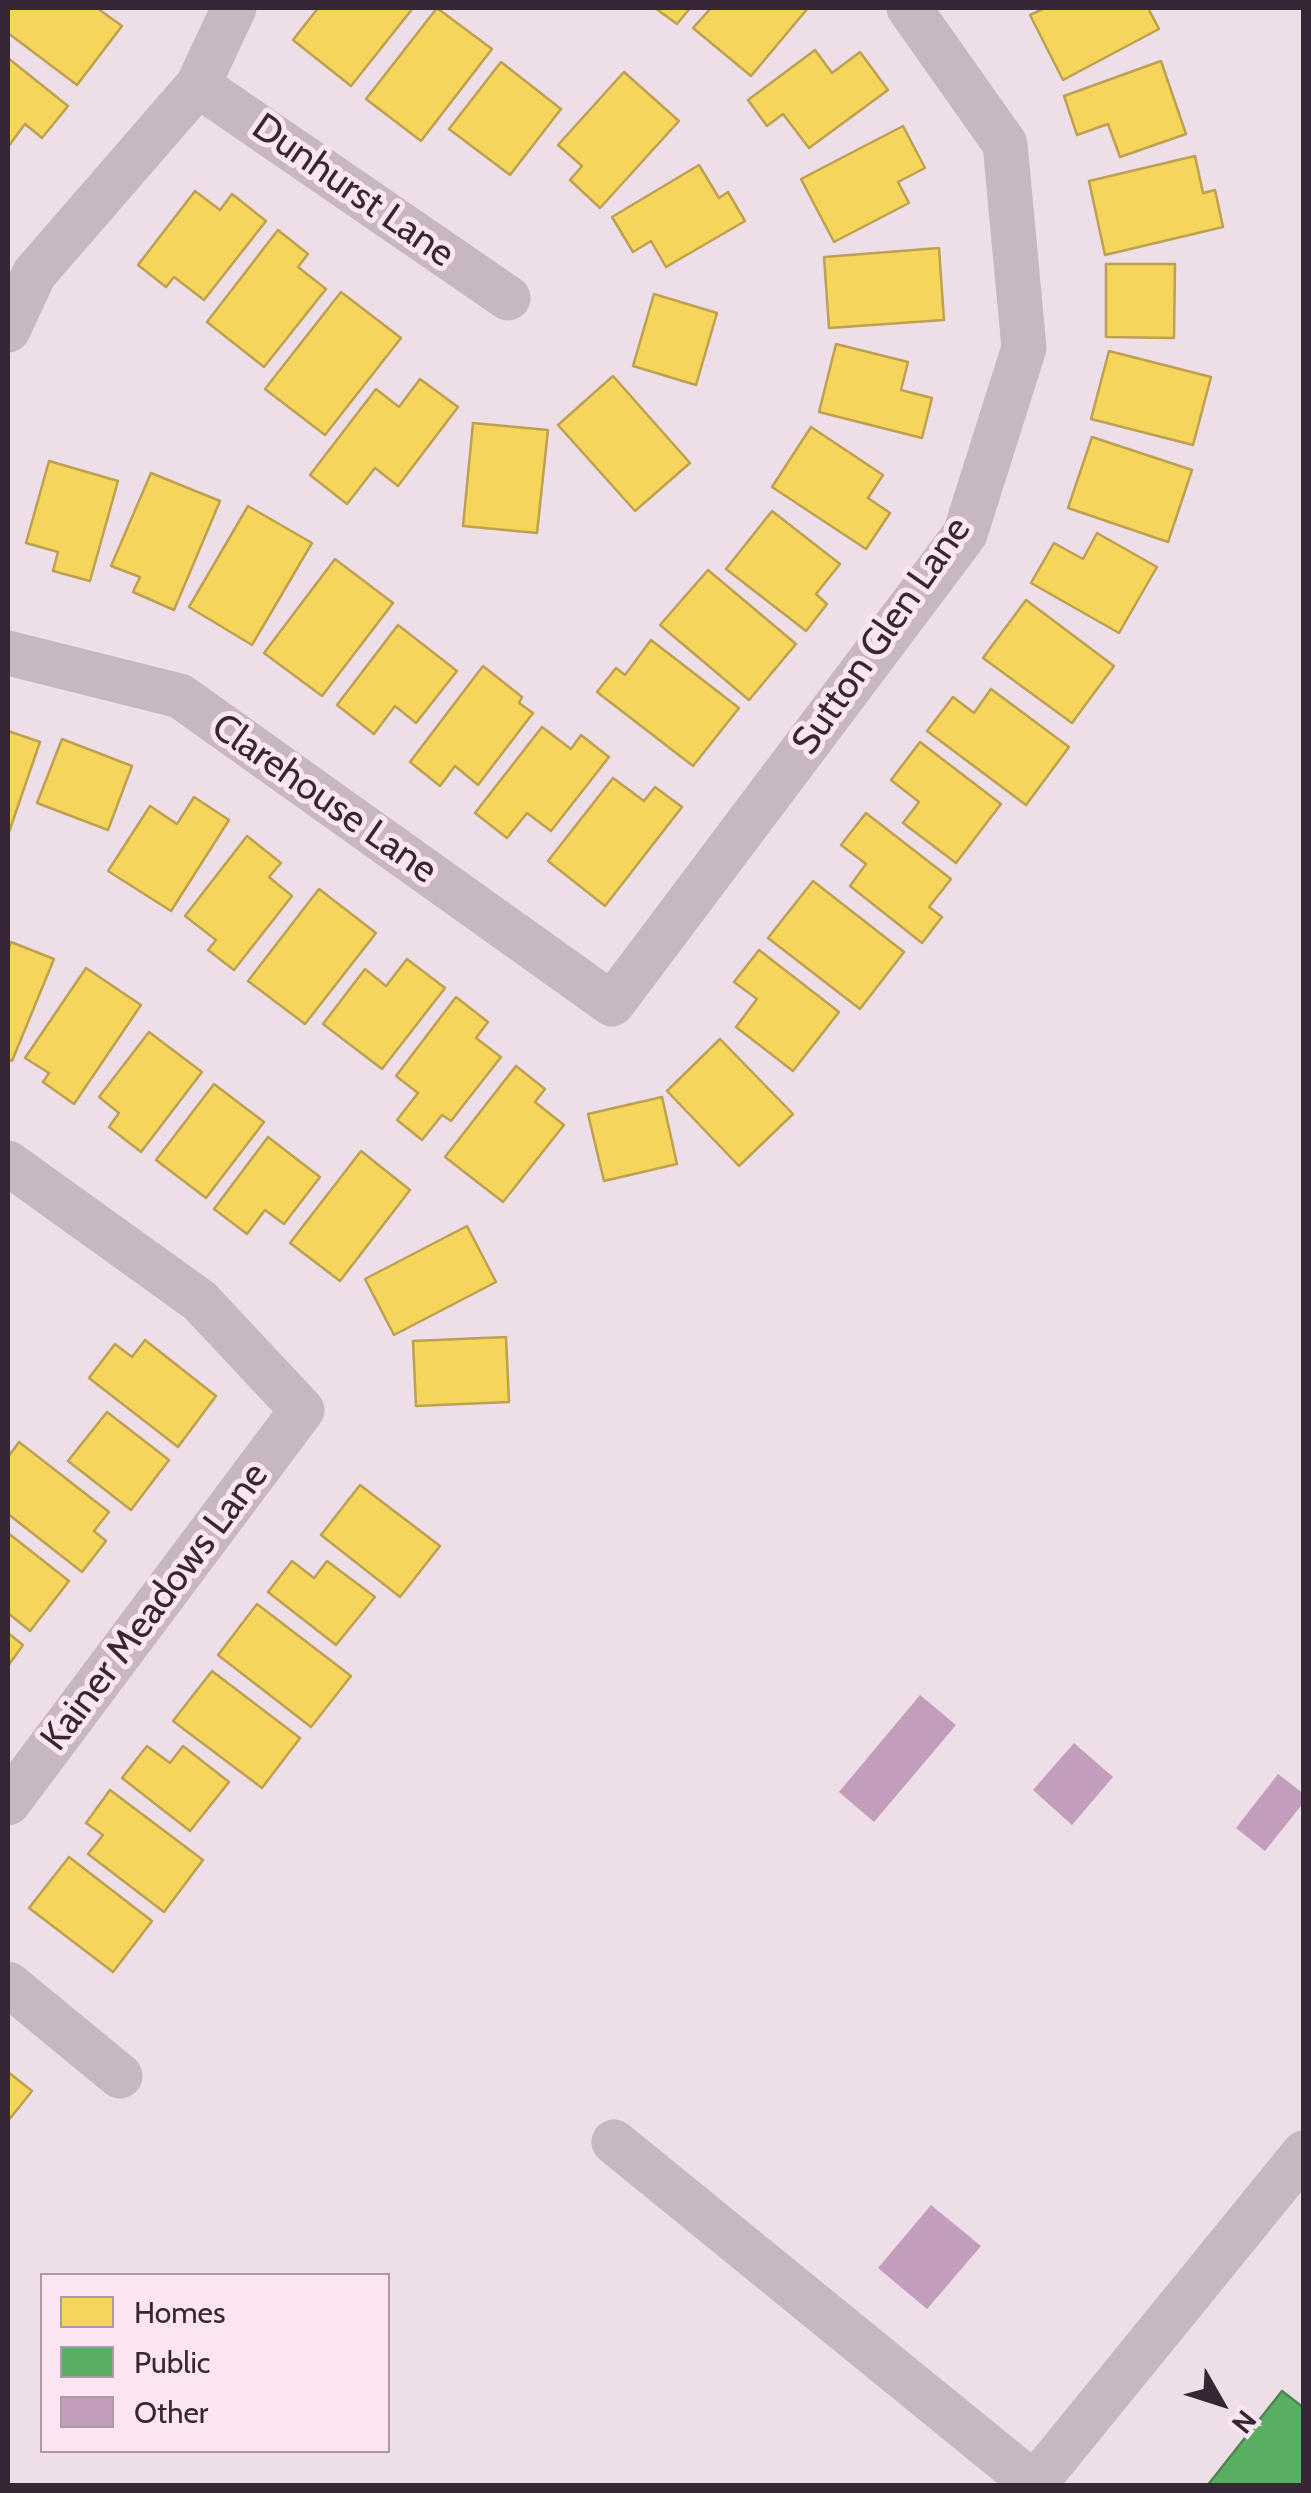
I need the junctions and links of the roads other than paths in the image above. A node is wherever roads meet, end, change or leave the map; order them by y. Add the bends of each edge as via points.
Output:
1 (234, 8) edge
2 (910, 8) edge
3 (198, 85) junction
4 (21, 267) edge
5 (508, 298) dead end
6 (8, 330) edge
7 (8, 652) edge
8 (612, 1004) joint
9 (8, 1163) edge
10 (8, 1804) edge
11 (8, 1984) edge
12 (120, 2076) dead end
13 (614, 2142) dead end
14 (1304, 2153) edge
15 (1034, 2484) edge

1 - 3 street
2 - 8 street, Sutton Glen Lane via 1005,144 1024,348 965,534
3 - 4 street
3 - 5 street, Dunhurst Lane
4 - 6 street
7 - 8 street, Clarehouse Lane via 180,696
9 - 10 street, Kainer Meadows Lane via 200,1300 302,1410
11 - 12 street
13 - 15 street
14 - 15 street

